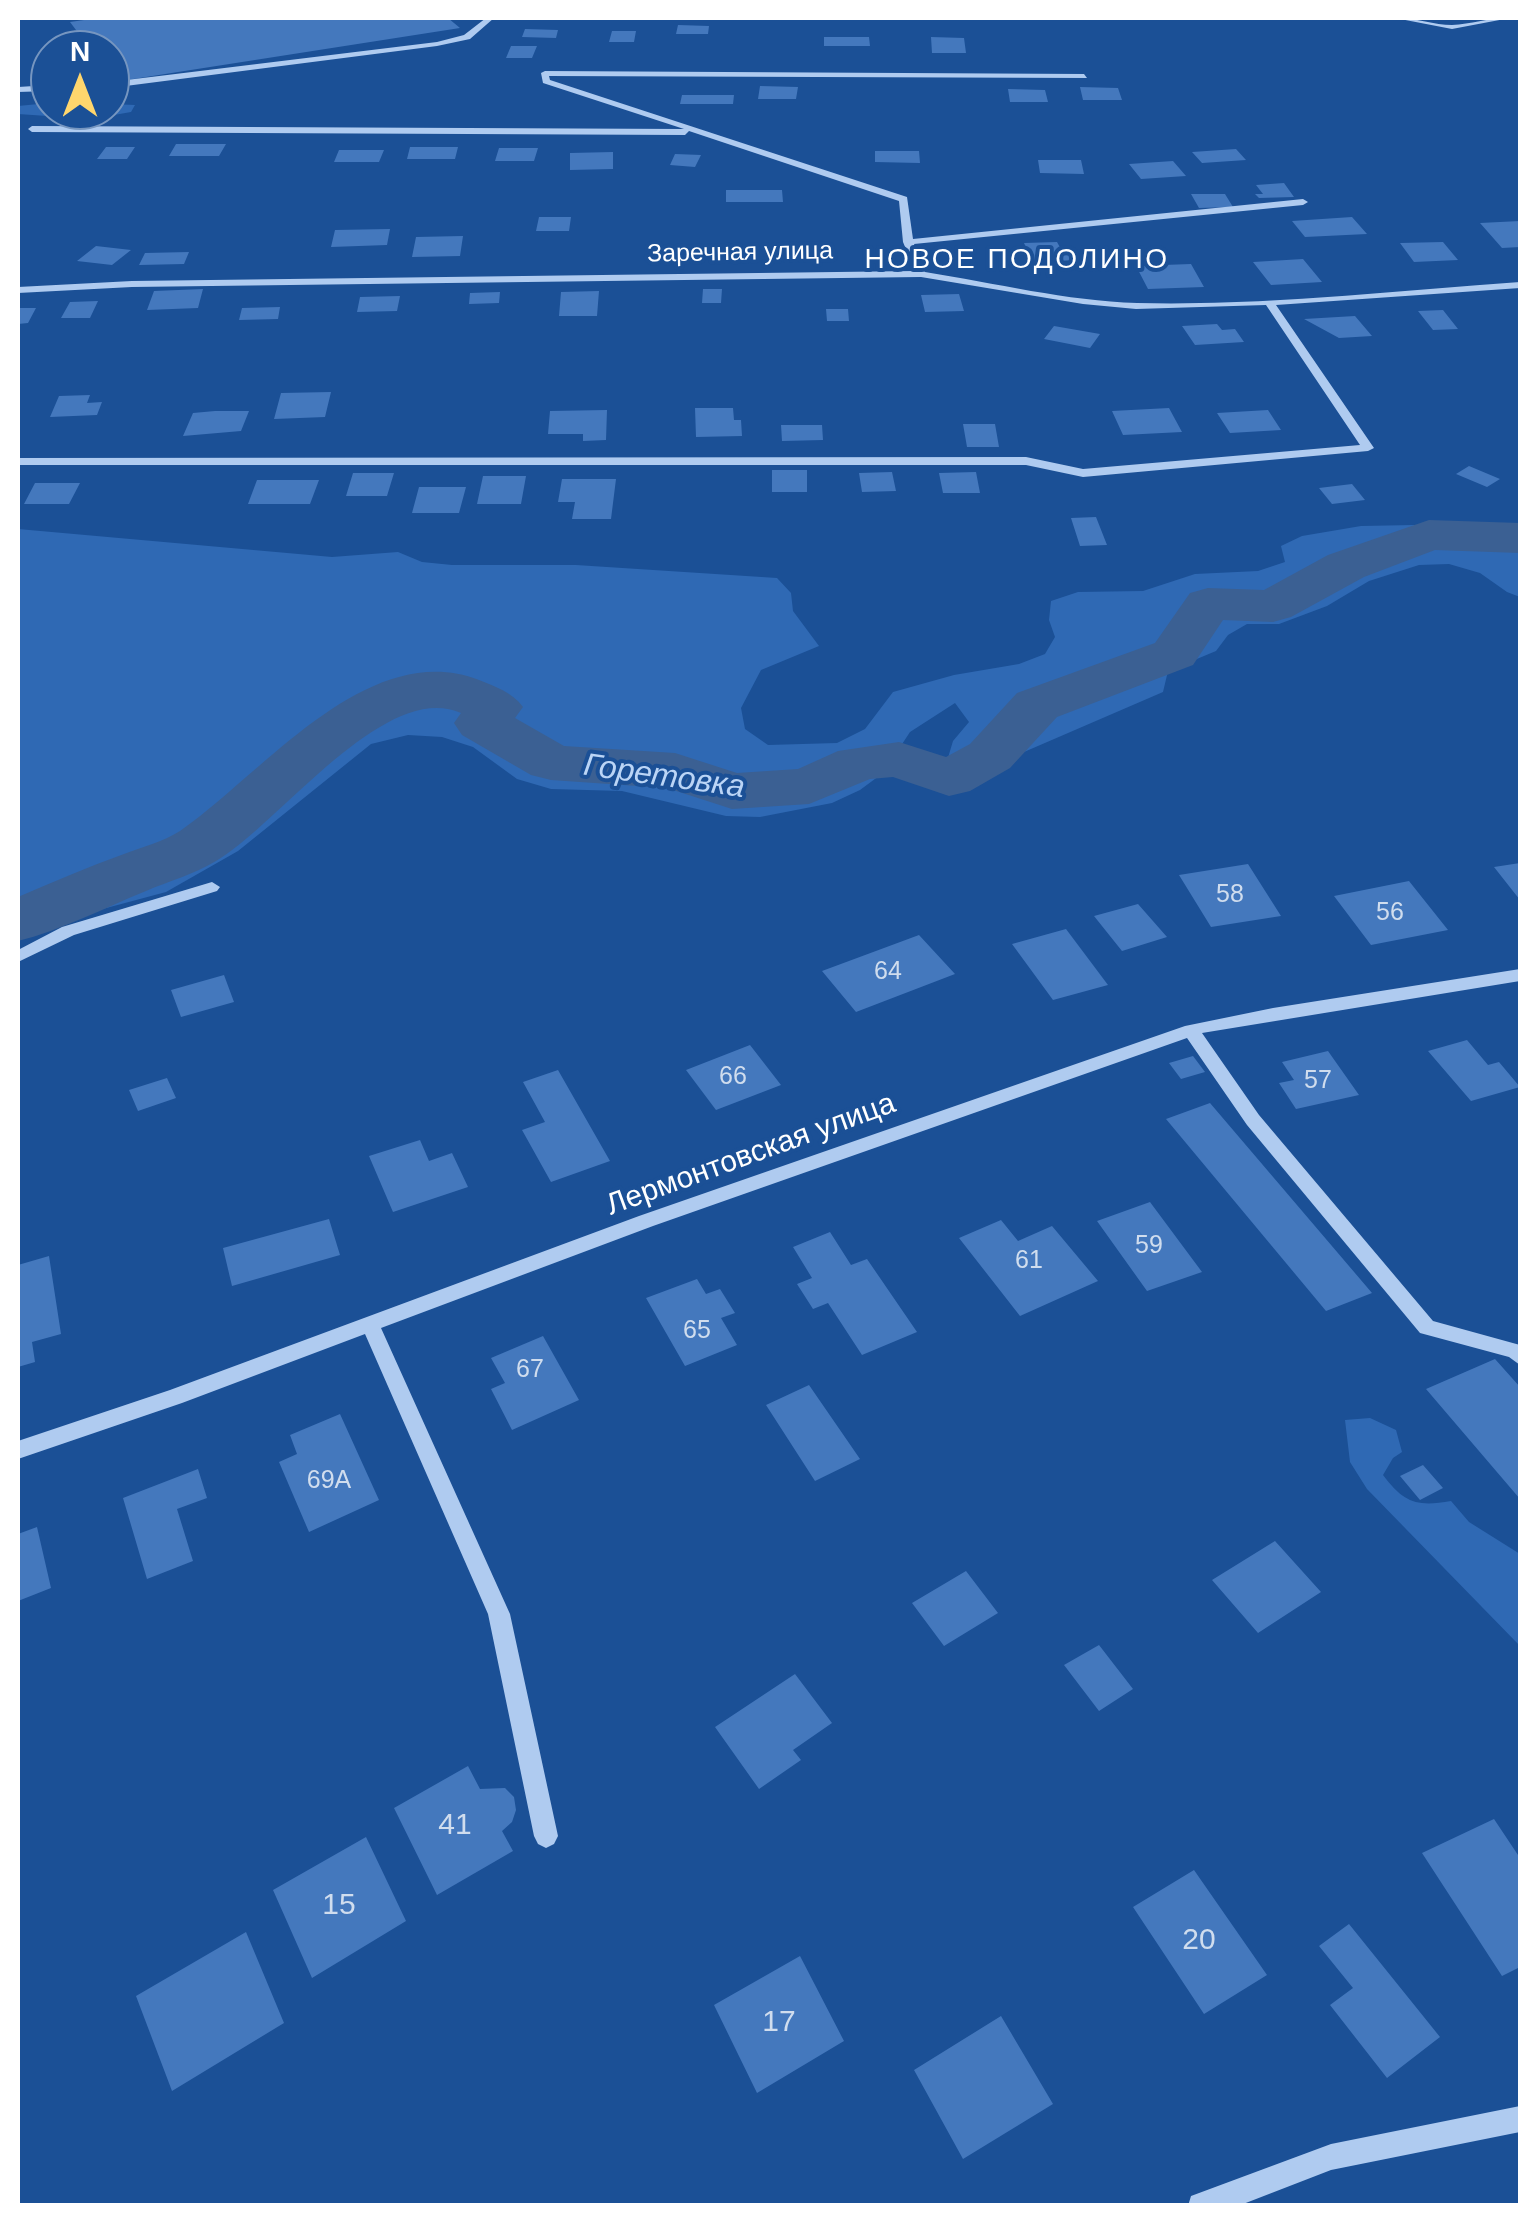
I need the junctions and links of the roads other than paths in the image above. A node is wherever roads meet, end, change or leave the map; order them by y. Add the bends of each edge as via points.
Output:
1 (490, 18) edge
2 (1398, 18) edge
3 (1506, 18) edge
4 (1084, 76) dead end
5 (130, 82) edge
6 (130, 129) edge
7 (701, 132) junction
8 (1303, 202) dead end
9 (908, 242) junction
10 (920, 274) junction
11 (1520, 285) edge
12 (18, 290) edge
13 (1269, 302) junction
14 (18, 462) edge
15 (212, 886) dead end
16 (18, 957) edge
17 (1520, 976) edge
18 (1190, 1030) junction
19 (370, 1324) junction
20 (1520, 1356) edge
21 (18, 1450) edge
22 (546, 1836) dead end
23 (1520, 2119) edge
24 (1201, 2206) edge

1 - 5 street via 466,37 437,44
2 - 3 street via 1452,27
4 - 7 street via 545,73 546,81
6 - 7 street
7 - 9 street via 904,199
8 - 9 street
9 - 10 street
10 - 12 street, Заречная улица
10 - 13 street, Заречная улица via 1136,306
11 - 13 street, Заречная улица
13 - 14 street via 1368,448 1084,473 1026,461
15 - 16 street via 68,931
17 - 18 street, Лермонтовская улица
18 - 19 street, Лермонтовская улица
18 - 20 street via 1252,1120 1426,1327
19 - 21 street, Лермонтовская улица
19 - 22 street via 499,1614
23 - 24 street via 1331,2157

